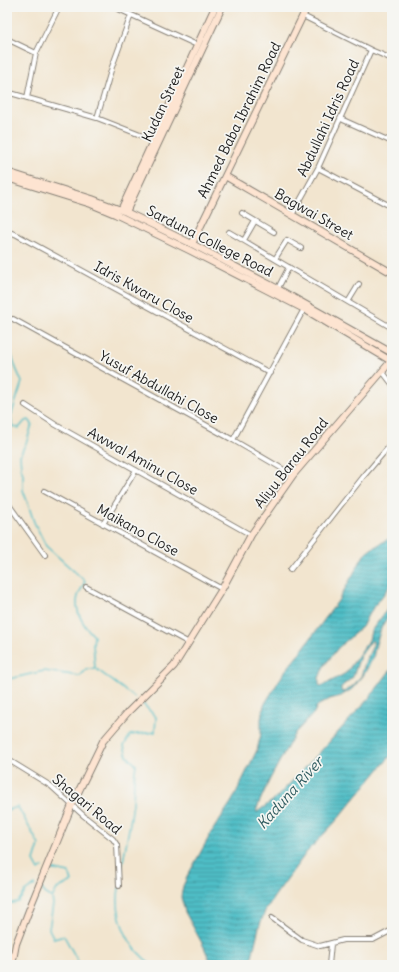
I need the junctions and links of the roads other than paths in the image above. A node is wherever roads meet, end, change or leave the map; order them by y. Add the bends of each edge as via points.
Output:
1 (59, 7) edge
2 (114, 7) edge
3 (214, 7) edge
4 (222, 7) edge
5 (307, 7) edge
6 (131, 15) junction
7 (303, 16) junction
8 (7, 39) edge
9 (197, 45) junction
10 (371, 50) junction
11 (36, 53) junction
12 (392, 59) edge
13 (7, 92) edge
14 (27, 98) junction
15 (97, 118) junction
16 (341, 119) junction
17 (153, 140) junction
18 (392, 142) edge
19 (318, 168) junction
20 (7, 172) edge
21 (225, 176) junction
22 (7, 178) edge
23 (392, 207) edge
24 (124, 211) junction
25 (242, 213) dead end
26 (292, 215) junction
27 (255, 221) junction
28 (7, 231) edge
29 (229, 232) dead end
30 (274, 232) dead end
31 (244, 240) junction
32 (192, 244) junction
33 (301, 248) dead end
34 (275, 259) junction
35 (289, 267) junction
36 (392, 273) edge
37 (359, 284) dead end
38 (276, 291) junction
39 (348, 302) junction
40 (304, 309) junction
41 (13, 319) dead end
42 (392, 328) edge
43 (392, 353) edge
44 (391, 360) edge
45 (382, 371) junction
46 (270, 373) junction
47 (392, 384) edge
48 (25, 405) dead end
49 (234, 440) junction
50 (392, 443) edge
51 (136, 470) junction
52 (293, 475) junction
53 (44, 491) dead end
54 (7, 502) edge
55 (104, 524) junction
56 (251, 536) junction
57 (45, 555) dead end
58 (290, 570) dead end
59 (86, 587) dead end
60 (222, 589) junction
61 (189, 643) junction
62 (7, 759) edge
63 (72, 805) junction
64 (119, 886) dead end
65 (272, 918) dead end
66 (392, 930) edge
67 (331, 944) junction
68 (12, 965) edge
69 (329, 965) edge

1 - 11 street
2 - 6 street
3 - 9 street
4 - 24 street, Kudan Street
5 - 7 street, Ahmed Baba Ibrahim Road
6 - 9 street
6 - 15 street
7 - 10 street
7 - 21 street, Ahmed Baba Ibrahim Road
8 - 11 street
9 - 17 street
10 - 12 street
10 - 16 street, Abdullahi Idris Road
11 - 14 street
13 - 14 street
14 - 15 street
15 - 17 street
16 - 18 street
16 - 19 street, Abdullahi Idris Road
17 - 24 street
19 - 23 street
19 - 26 street, Abdullahi Idris Road
20 - 24 street, Sarduna College Road
21 - 26 street, Bagwai Street
21 - 32 street, Ahmed Baba Ibrahim Road
22 - 38 street, Sarduna College Road via 115,214
24 - 32 street, Sarduna College Road
25 - 27 street
26 - 36 street, Bagwai Street
27 - 30 street
27 - 31 street
28 - 46 street, Idris Kwaru Close
29 - 31 street
31 - 34 street
32 - 38 street, Sarduna College Road
33 - 34 street via 287,240
34 - 35 street
35 - 38 street
35 - 39 street
37 - 39 street
38 - 40 street, Sarduna College Road
38 - 43 street, Sarduna College Road
39 - 42 street
40 - 44 street, Sarduna College Road
40 - 46 street
41 - 49 street, Yusuf Abdullahi Close
44 - 45 street, Aliyu Barau Road
45 - 47 street
45 - 52 street, Aliyu Barau Road
46 - 49 street
48 - 51 street, Awwal Aminu Close
49 - 52 street, Yusuf Abdullahi Close
50 - 58 street
51 - 55 street
51 - 56 street, Awwal Aminu Close
52 - 56 street, Aliyu Barau Road
53 - 55 street, Maikano Close
54 - 57 street
55 - 60 street, Maikano Close
56 - 60 street, Aliyu Barau Road
59 - 61 street
60 - 61 street, Aliyu Barau Road
61 - 63 street, Aliyu Barau Road via 174,666 103,741
62 - 63 street, Shagari Road via 51,786
63 - 64 street, Shagari Road via 117,845
63 - 68 street, Aliyu Barau Road via 19,937
65 - 67 street via 302,940 320,946
66 - 67 street via 373,940 343,940
67 - 69 street

